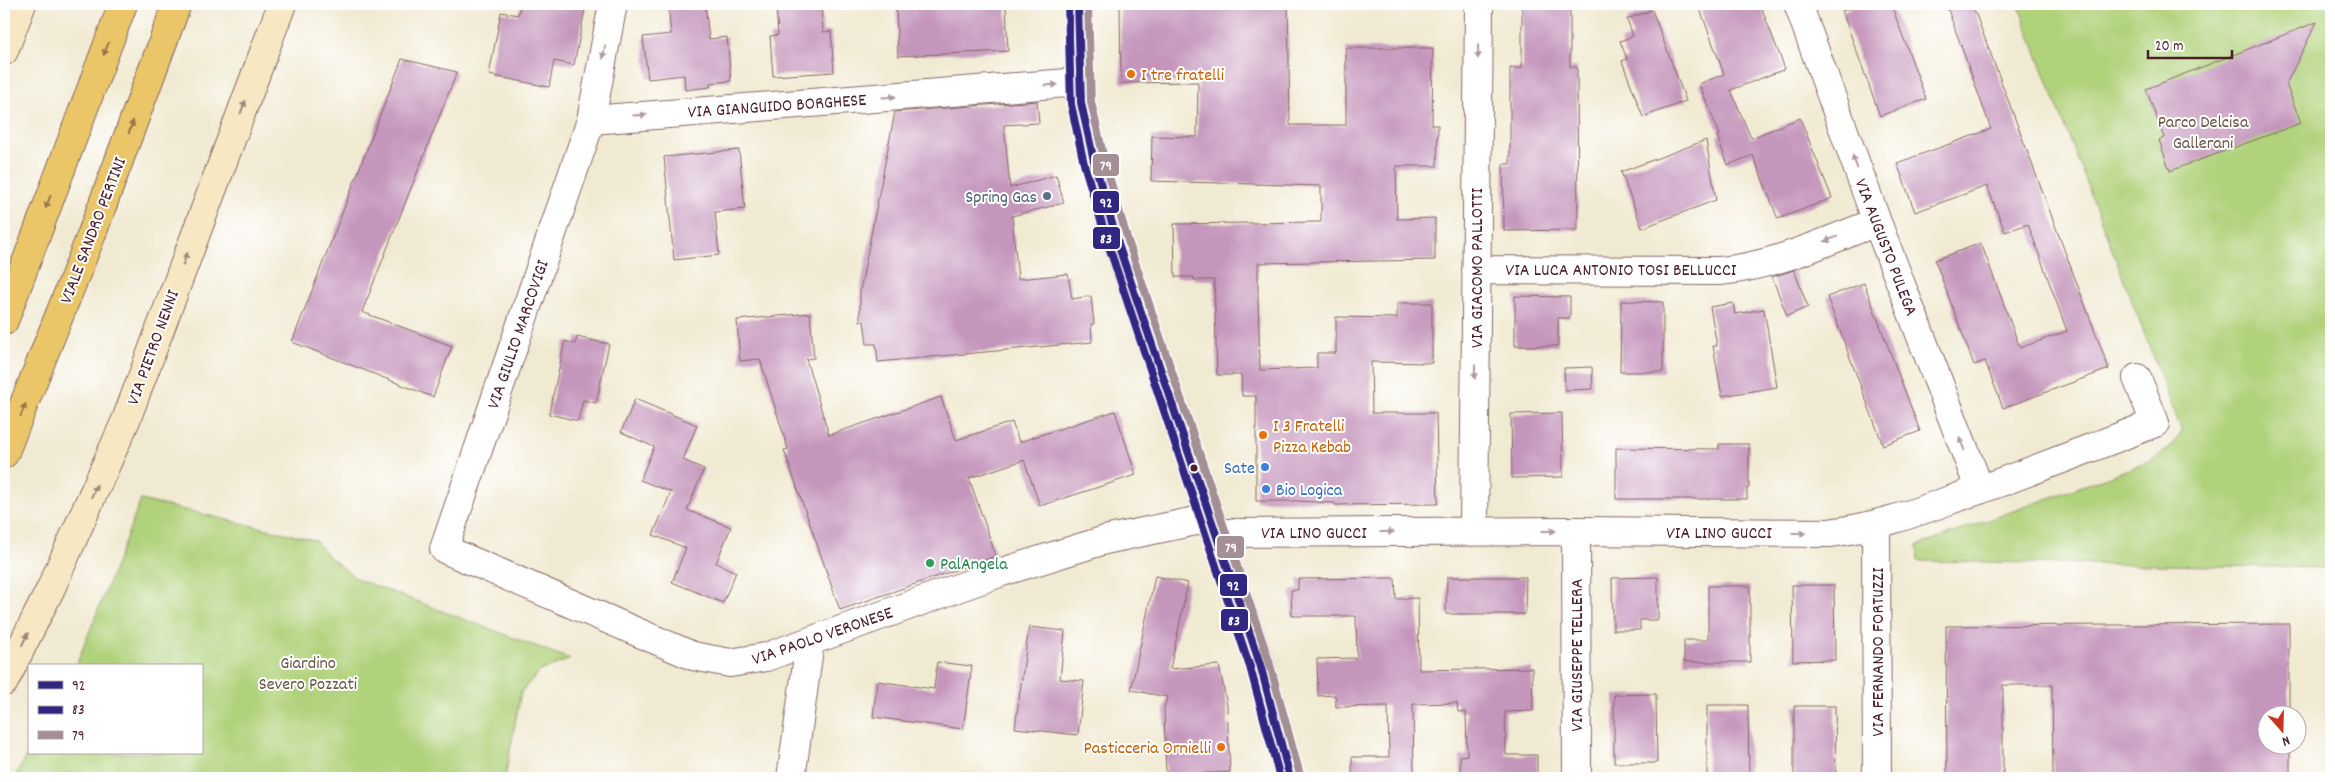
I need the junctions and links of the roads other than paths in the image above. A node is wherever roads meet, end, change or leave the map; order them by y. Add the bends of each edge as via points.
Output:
1 (22, 4) edge
2 (123, 4) edge
3 (177, 4) edge
4 (282, 4) edge
5 (613, 4) edge
6 (1078, 4) edge
7 (1479, 4) edge
8 (1798, 4) edge
9 (4, 51) edge
10 (1080, 82) junction
11 (592, 120) junction
12 (1877, 222) junction
13 (1476, 270) junction
14 (4, 321) edge
15 (2137, 378) dead end
16 (4, 454) edge
17 (1980, 490) junction
18 (1213, 525) junction
19 (1876, 526) junction
20 (1474, 531) junction
21 (1576, 531) junction
22 (444, 548) joint
23 (810, 642) junction
24 (4, 682) edge
25 (791, 778) edge
26 (1290, 778) edge
27 (1577, 778) edge
28 (1877, 778) edge

1 - 9 street
2 -> 14 highway
16 -> 3 highway, VIALE SANDRO PERTINI
24 -> 4 street, VIA PIETRO NENNI via 51,588 126,420
5 -> 11 street
6 - 10 street
7 -> 13 street, VIA GIACOMO PALLOTTI
12 -> 8 street, VIA AUGUSTO PULEGA
11 -> 10 street, VIA GIANGUIDO BORGHESE
10 - 18 street via 1084,123 1118,244
11 - 22 street, VIA GIULIO MARCOVIGI
12 -> 13 street, VIA LUCA ANTONIO TOSI BELLUCCI via 1766,264 1742,269
17 -> 12 street, VIA AUGUSTO PULEGA
13 -> 20 street, VIA GIACOMO PALLOTTI
15 - 17 street, VIA LINO GUCCI via 2156,423
17 - 19 street, VIA LINO GUCCI
18 -> 20 street, VIA LINO GUCCI
18 - 23 street, VIA PAOLO VERONESE via 1105,540 1002,572
18 - 26 street via 1260,664
21 -> 19 street, VIA LINO GUCCI via 1829,533
19 - 28 street, VIA FERNANDO FORTUZZI
20 -> 21 street, VIA LINO GUCCI
21 - 27 street, VIA GIUSEPPE TELLERA
22 - 23 street, VIA PAOLO VERONESE via 684,652 713,661 748,661
23 - 25 street

